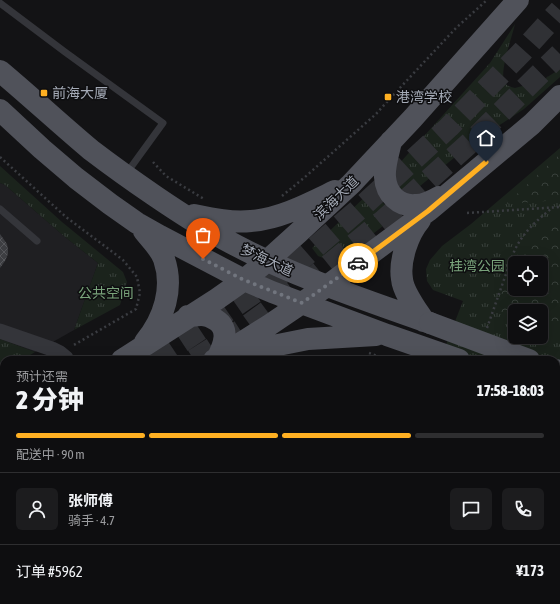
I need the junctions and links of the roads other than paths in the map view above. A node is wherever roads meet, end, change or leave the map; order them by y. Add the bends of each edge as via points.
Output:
1 (518, 0) edge
2 (0, 3) edge
3 (0, 70) edge
4 (560, 96) edge
5 (0, 110) edge
6 (391, 141) junction
7 (125, 175) junction
8 (351, 184) junction
9 (451, 192) junction
10 (172, 207) junction
11 (0, 209) edge
12 (428, 211) junction
13 (137, 223) junction
14 (37, 241) dead end
15 (267, 261) junction
16 (244, 280) junction
17 (328, 286) junction
18 (302, 303) junction
19 (188, 316) junction
20 (427, 322) junction
21 (0, 331) edge
22 (387, 335) junction
23 (131, 355) edge
24 (63, 356) edge
25 (221, 356) edge
26 (224, 356) edge
27 (232, 356) edge
28 (447, 356) edge
29 (518, 356) edge

1 - 6 main road, 滨海大道
2 - 7 lane via 164,124
3 - 7 main road, 梦海大道 via 57,121
4 - 9 main road via 532,124
5 - 13 main road, 梦海大道 via 76,178
6 - 8 main road, 滨海大道
6 - 9 main road via 385,176 386,185 394,198 406,205 416,205
7 - 10 main road, 梦海大道
8 - 10 main road via 298,208 253,221 232,222 212,219
8 - 15 main road, 滨海大道
9 - 12 main road
10 - 15 main road, 梦海大道 via 224,239
11 - 14 lane
12 - 17 main road
12 - 20 main road via 414,227 402,265 402,280 409,298
13 - 16 main road, 梦海大道
13 - 23 main road via 156,244 163,258 168,288 165,306 151,335
15 - 16 main road, 滨海大道
15 - 17 main road, 梦海大道
16 - 18 main road, 梦海大道
16 - 19 main road, 滨海大道
17 - 18 main road
17 - 20 main road, 梦海大道
18 - 22 main road, 梦海大道
18 - 26 main road
19 - 23 main road, 滨海大道
19 - 25 main road via 211,317 223,326 225,335
20 - 29 main road, 梦海大道, bridge
21 - 24 street
22 - 27 main road via 308,338
22 - 28 main road, 梦海大道

